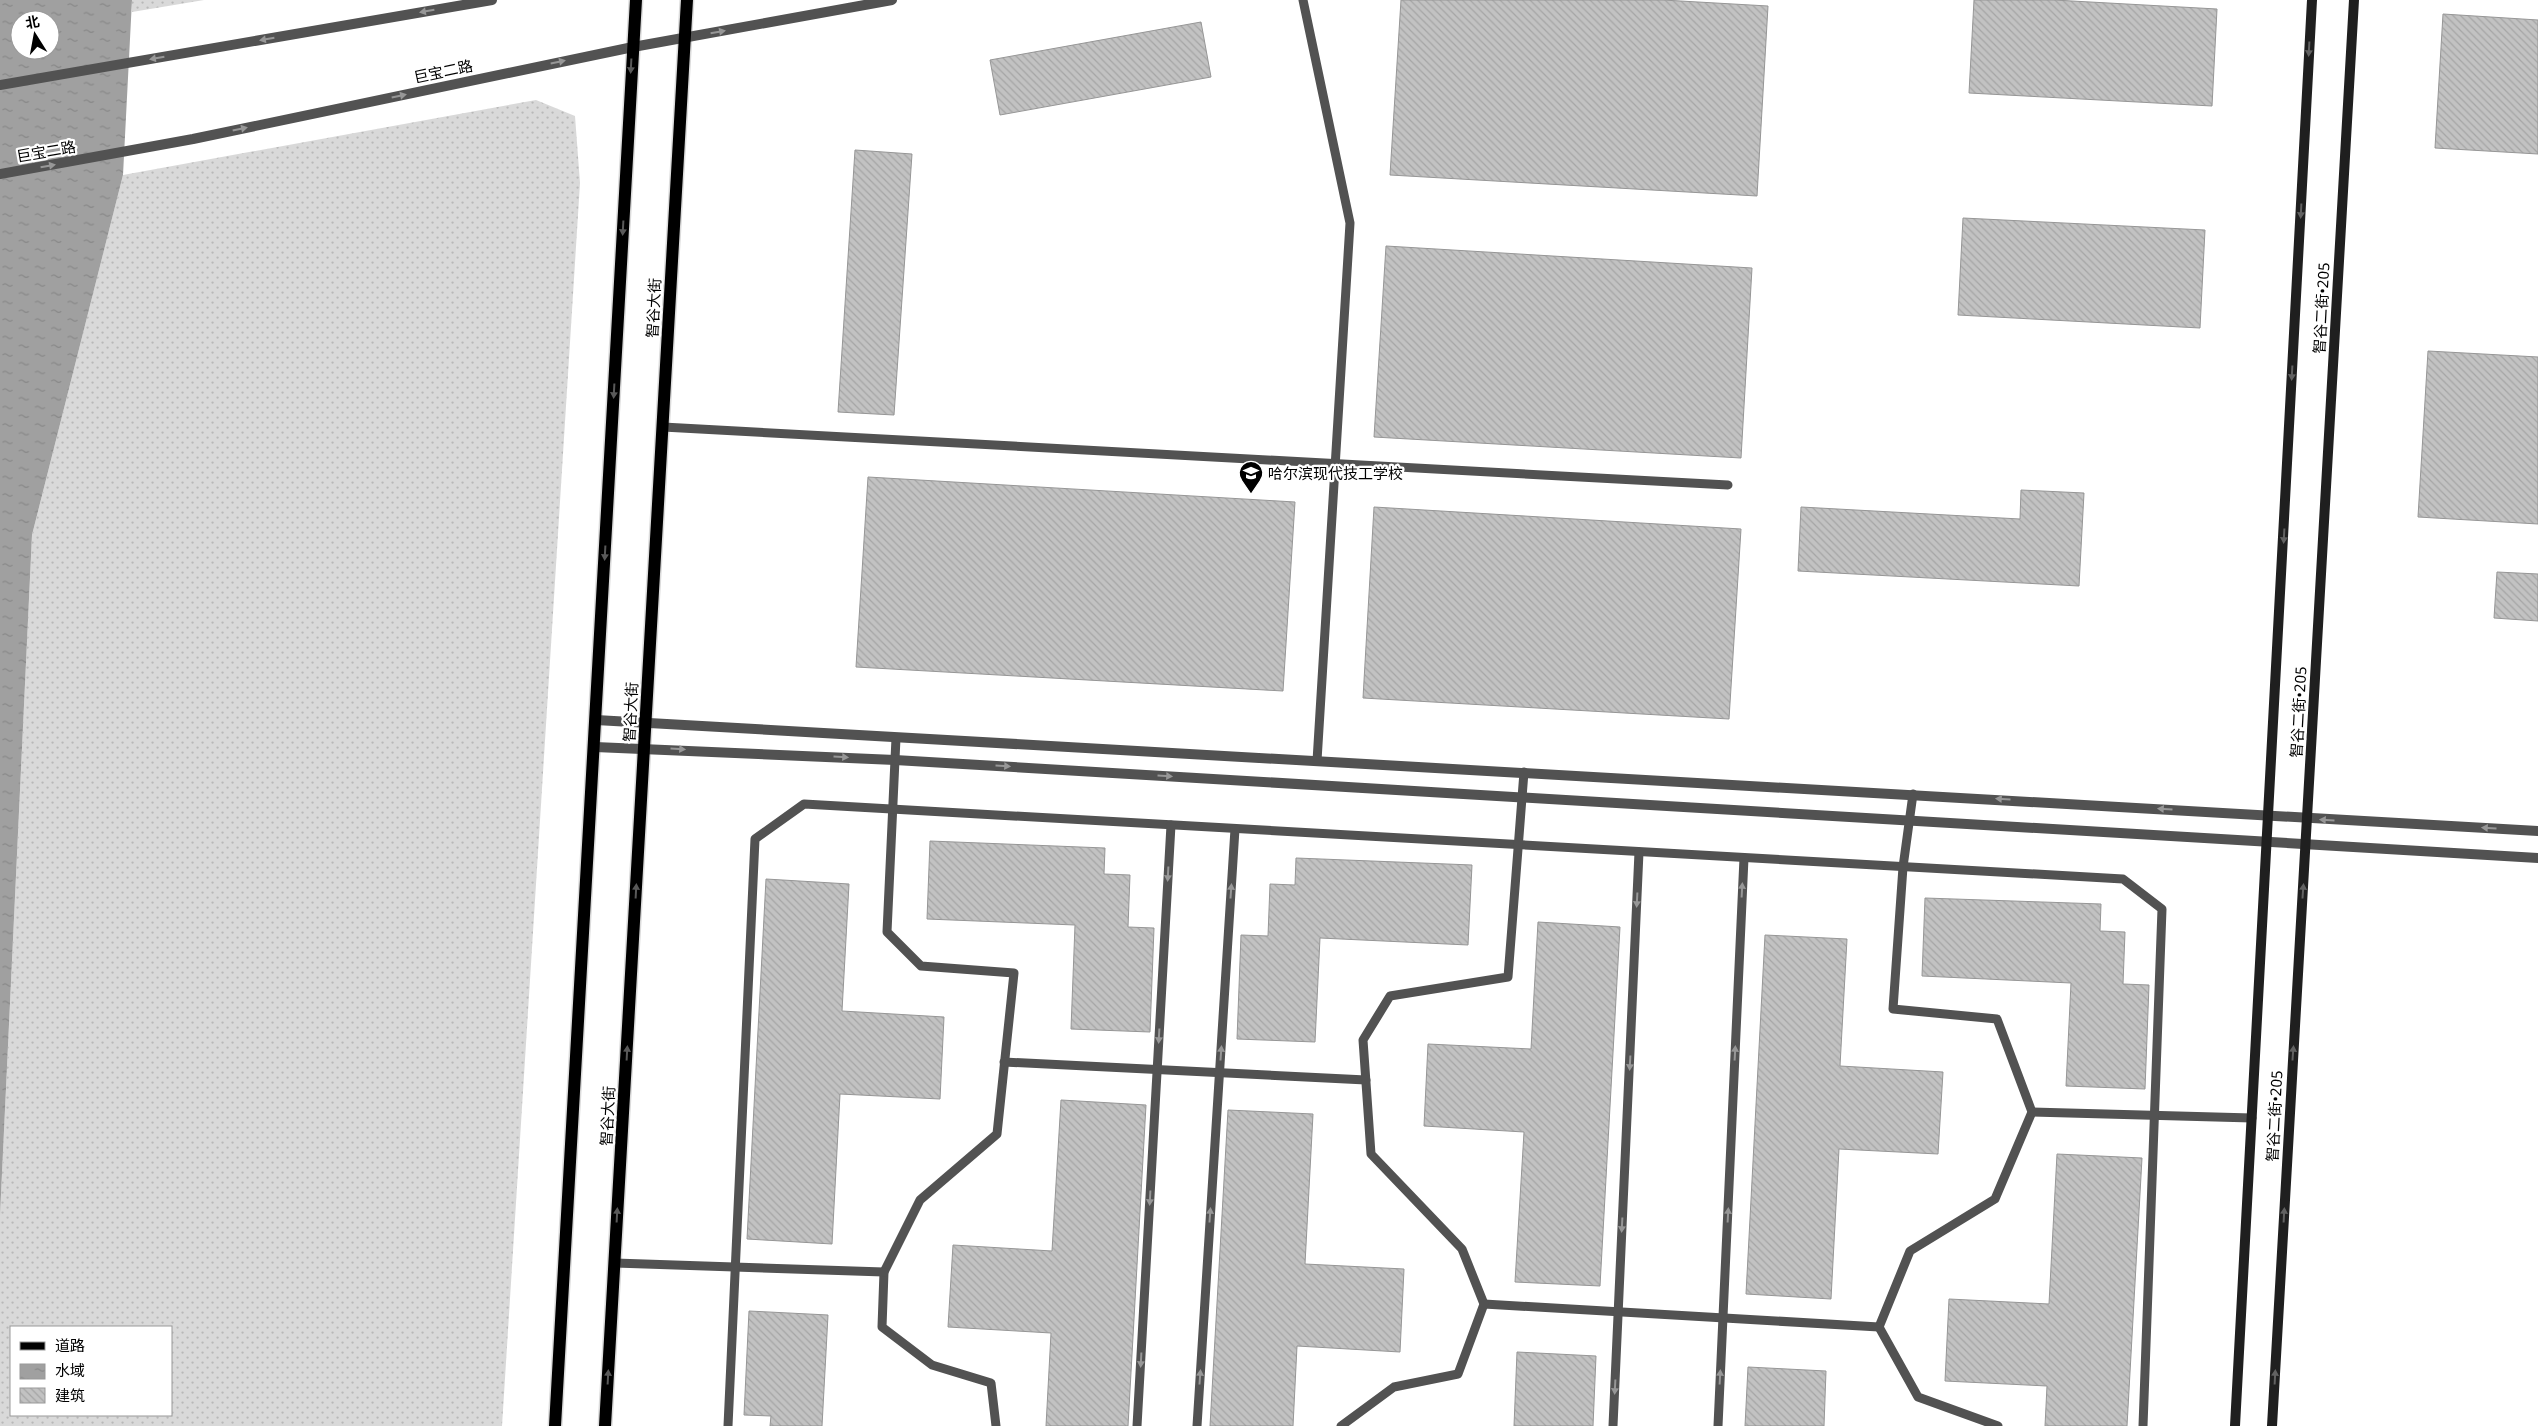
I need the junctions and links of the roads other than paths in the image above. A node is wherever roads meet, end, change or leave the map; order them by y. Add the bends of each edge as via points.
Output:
1 (492, 0) edge
2 (636, 0) edge
3 (687, 0) edge
4 (892, 0) edge
5 (1303, 0) edge
6 (2312, 0) edge
7 (2354, 0) edge
8 (684, 38) junction
9 (632, 47) junction
10 (0, 86) edge
11 (0, 174) edge
12 (663, 427) junction
13 (1335, 464) junction
14 (1728, 485) dead end
15 (596, 720) junction
16 (646, 722) junction
17 (896, 738) junction
18 (595, 746) junction
19 (644, 747) junction
20 (895, 760) junction
21 (1317, 761) junction
22 (1524, 772) junction
23 (1913, 794) junction
24 (1522, 796) junction
25 (892, 809) junction
26 (2270, 816) junction
27 (2306, 818) junction
28 (1910, 820) junction
29 (1170, 825) junction
30 (1235, 829) junction
31 (2538, 831) edge
32 (2268, 842) junction
33 (1518, 845) junction
34 (2306, 846) junction
35 (1639, 852) junction
36 (1744, 858) junction
37 (2538, 858) edge
38 (1904, 867) junction
39 (1004, 1062) junction
40 (1157, 1070) junction
41 (1219, 1073) junction
42 (1366, 1080) junction
43 (2032, 1112) junction
44 (2154, 1115) junction
45 (2252, 1118) junction
46 (615, 1263) junction
47 (736, 1267) junction
48 (884, 1272) junction
49 (1484, 1304) junction
50 (1618, 1312) junction
51 (1723, 1318) junction
52 (1879, 1327) junction
53 (555, 1426) edge
54 (605, 1426) edge
55 (728, 1426) edge
56 (996, 1426) edge
57 (1138, 1426) edge
58 (1197, 1426) edge
59 (1341, 1426) edge
60 (1613, 1426) edge
61 (1718, 1426) edge
62 (1998, 1426) edge
63 (2143, 1426) edge
64 (2235, 1426) edge
65 (2272, 1426) edge

1 -> 10 street
2 - 9 main road
3 - 8 main road, 智谷大街
8 -> 4 street, 巨宝二路
5 - 13 lane via 1350,223
6 -> 26 main road, 智谷二街•205
7 - 27 main road, 智谷二街•205
8 - 9 street, 巨宝二路
8 - 12 main road, 智谷大街
11 -> 9 street, 巨宝二路 via 193,140
9 -> 15 main road
12 - 13 lane
12 - 16 main road, 智谷大街
13 - 14 lane
13 - 21 lane
15 - 16 street
15 - 18 main road
16 - 17 street
16 - 19 main road, 智谷大街
17 - 20 lane
17 - 21 street
18 - 19 street
18 - 53 main road
19 -> 20 street
46 -> 19 main road, 智谷大街
20 -> 24 street
20 - 25 lane
21 - 22 street
22 - 23 street
22 - 24 lane
26 -> 23 street
23 - 28 lane
24 - 28 street
24 - 33 lane
25 - 29 lane
25 - 39 lane via 887,932 921,966 1014,973
25 - 47 lane via 804,804 755,840
26 - 27 street
26 - 32 main road, 智谷二街•205
31 -> 27 street
27 - 34 main road, 智谷二街•205
28 - 32 street
28 - 38 lane
29 - 30 lane
29 -> 40 lane
30 - 33 lane
41 -> 30 lane
32 - 34 street
32 - 45 main road, 智谷二街•205
33 - 35 lane
33 - 42 lane via 1508,977 1390,996 1363,1040
34 - 37 street
65 -> 34 main road, 智谷二街•205
35 - 36 lane
35 -> 50 lane
36 - 38 lane
51 -> 36 lane
38 - 43 lane via 1893,1009 1998,1019
38 - 44 lane via 2123,879 2162,909
39 - 40 lane
39 - 48 lane via 997,1134 920,1200
40 - 41 lane
40 -> 57 lane
41 - 42 lane
58 -> 41 lane
42 - 49 lane via 1371,1154 1462,1249
43 - 44 lane
43 - 52 lane via 1995,1199 1910,1251
44 - 45 lane
44 - 63 lane
45 - 64 main road, 智谷二街•205
46 - 47 lane
54 -> 46 main road, 智谷大街
47 - 48 lane
47 - 55 lane
48 - 56 lane via 882,1326 932,1365 991,1383
49 - 50 lane
49 - 59 lane via 1458,1374 1394,1386
50 - 51 lane
50 -> 60 lane
51 - 52 lane
61 -> 51 lane
52 - 62 lane via 1918,1398

